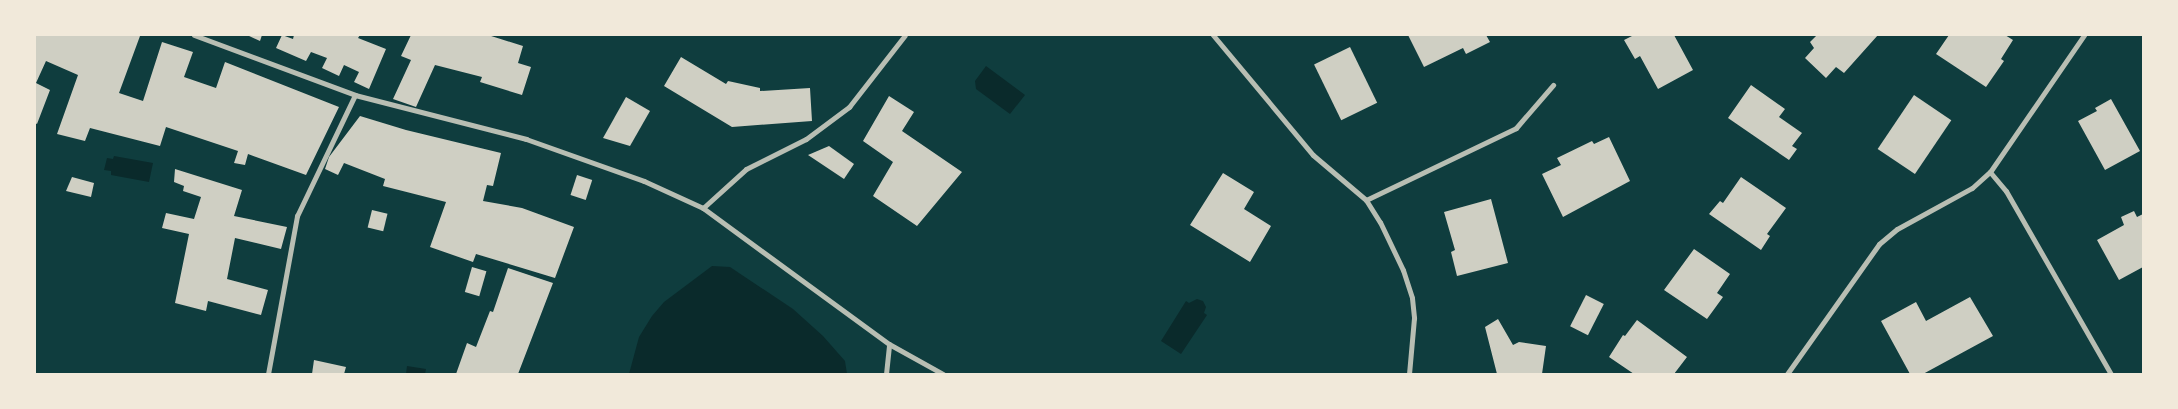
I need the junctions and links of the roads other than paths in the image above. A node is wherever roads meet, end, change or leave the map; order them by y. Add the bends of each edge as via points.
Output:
1 (194, 35) edge
2 (905, 35) edge
3 (1213, 35) edge
4 (2084, 35) edge
5 (1553, 85) dead end
6 (355, 96) junction
7 (1990, 172) junction
8 (1366, 200) junction
9 (703, 208) junction
10 (890, 344) junction
11 (268, 374) edge
12 (886, 374) edge
13 (943, 374) edge
14 (1409, 374) edge
15 (1786, 374) edge
16 (2111, 374) edge

1 - 6 street
2 - 9 street via 849,107 806,139 746,169
3 - 8 street via 1313,155
4 - 7 street
5 - 8 street via 1516,128
6 - 9 street via 526,139 644,181
6 - 11 street via 297,216
7 - 15 street via 1972,188 1897,229 1879,244
7 - 16 street via 2011,200
8 - 14 street via 1391,246 1412,298 1414,318
9 - 10 street
10 - 12 street
10 - 13 street

